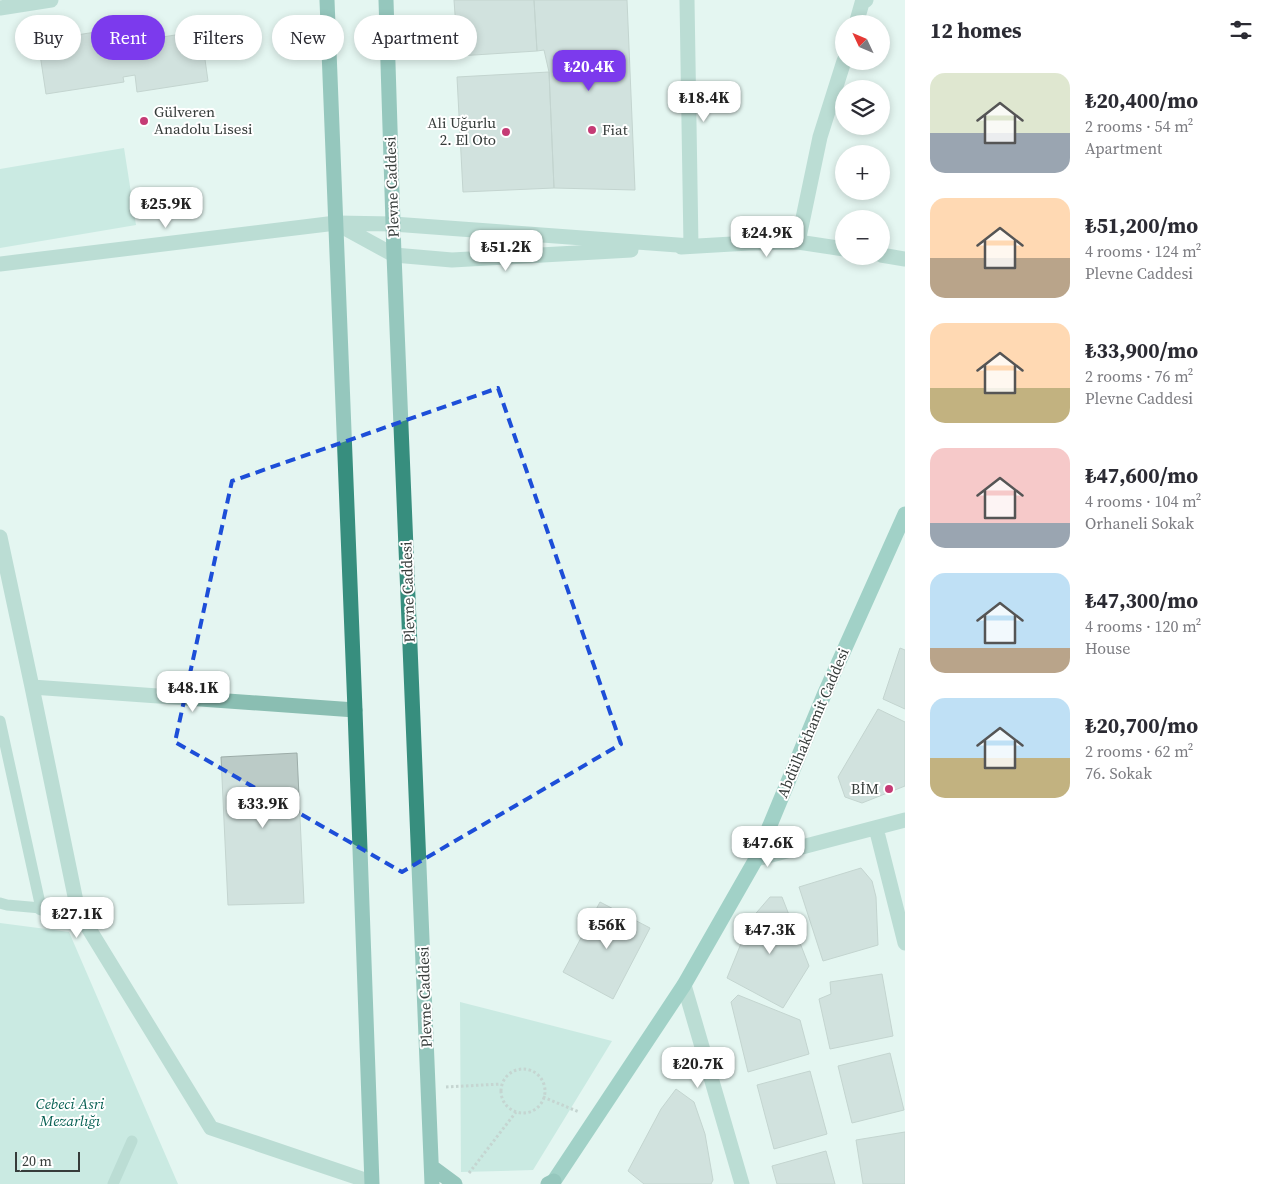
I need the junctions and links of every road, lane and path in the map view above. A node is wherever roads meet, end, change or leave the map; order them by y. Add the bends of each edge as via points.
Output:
1 (51, 0) edge
2 (327, 0) edge
3 (386, 0) edge
4 (687, 0) edge
5 (866, 0) edge
6 (0, 8) edge
7 (859, 15) edge
8 (841, 70) edge
9 (336, 223) junction
10 (393, 224) junction
11 (798, 242) junction
12 (691, 246) junction
13 (835, 248) edge
14 (394, 255) junction
15 (890, 256) edge
16 (905, 258) edge
17 (0, 264) edge
18 (905, 514) edge
19 (0, 537) edge
20 (32, 687) junction
21 (355, 710) junction
22 (0, 721) edge
23 (905, 820) edge
24 (876, 828) junction
25 (756, 859) junction
26 (0, 903) edge
27 (41, 908) junction
28 (78, 911) junction
29 (905, 942) edge
30 (684, 985) junction
31 (501, 1084) junction
32 (428, 1088) junction
33 (543, 1097) junction
34 (516, 1112) junction
35 (595, 1118) junction
36 (132, 1140) dead end
37 (432, 1167) junction
38 (461, 1180) edge
39 (372, 1183) edge
40 (551, 1183) edge
41 (113, 1184) edge
42 (432, 1184) edge
43 (742, 1184) edge

1 - 6 street
2 - 9 main road
3 - 10 main road, Plevne Caddesi
4 - 12 street
5 - 7 street
8 - 11 street via 820,136
9 - 10 street
9 - 14 street
9 - 17 street
9 - 21 main road
10 - 12 street
10 - 14 main road, Plevne Caddesi
11 - 12 street
11 - 13 street
12 - 14 street via 452,260
14 - 32 main road, Plevne Caddesi
15 - 16 street
18 - 25 main road, Abdülhakhamit Caddesi via 824,695
19 - 20 street
20 - 21 street
20 - 28 street
21 - 39 main road
22 - 27 lane
23 - 24 street
24 - 25 street
24 - 29 street
25 - 30 main road, Abdülhakhamit Caddesi
26 - 27 lane
27 - 28 street
28 - 39 street via 211,1128
30 - 35 main road, Abdülhakhamit Caddesi
30 - 43 street
31 - 32 path
31 - 33 path via 510,1072 523,1068 532,1070 540,1076 545,1089
31 - 34 path via 502,1100
32 - 37 main road, Plevne Caddesi
33 - 34 path via 541,1104 529,1112
33 - 35 path
34 - 38 path
35 - 40 main road, Abdülhakhamit Caddesi
36 - 41 lane
37 - 38 main road
37 - 42 main road, Plevne Caddesi

